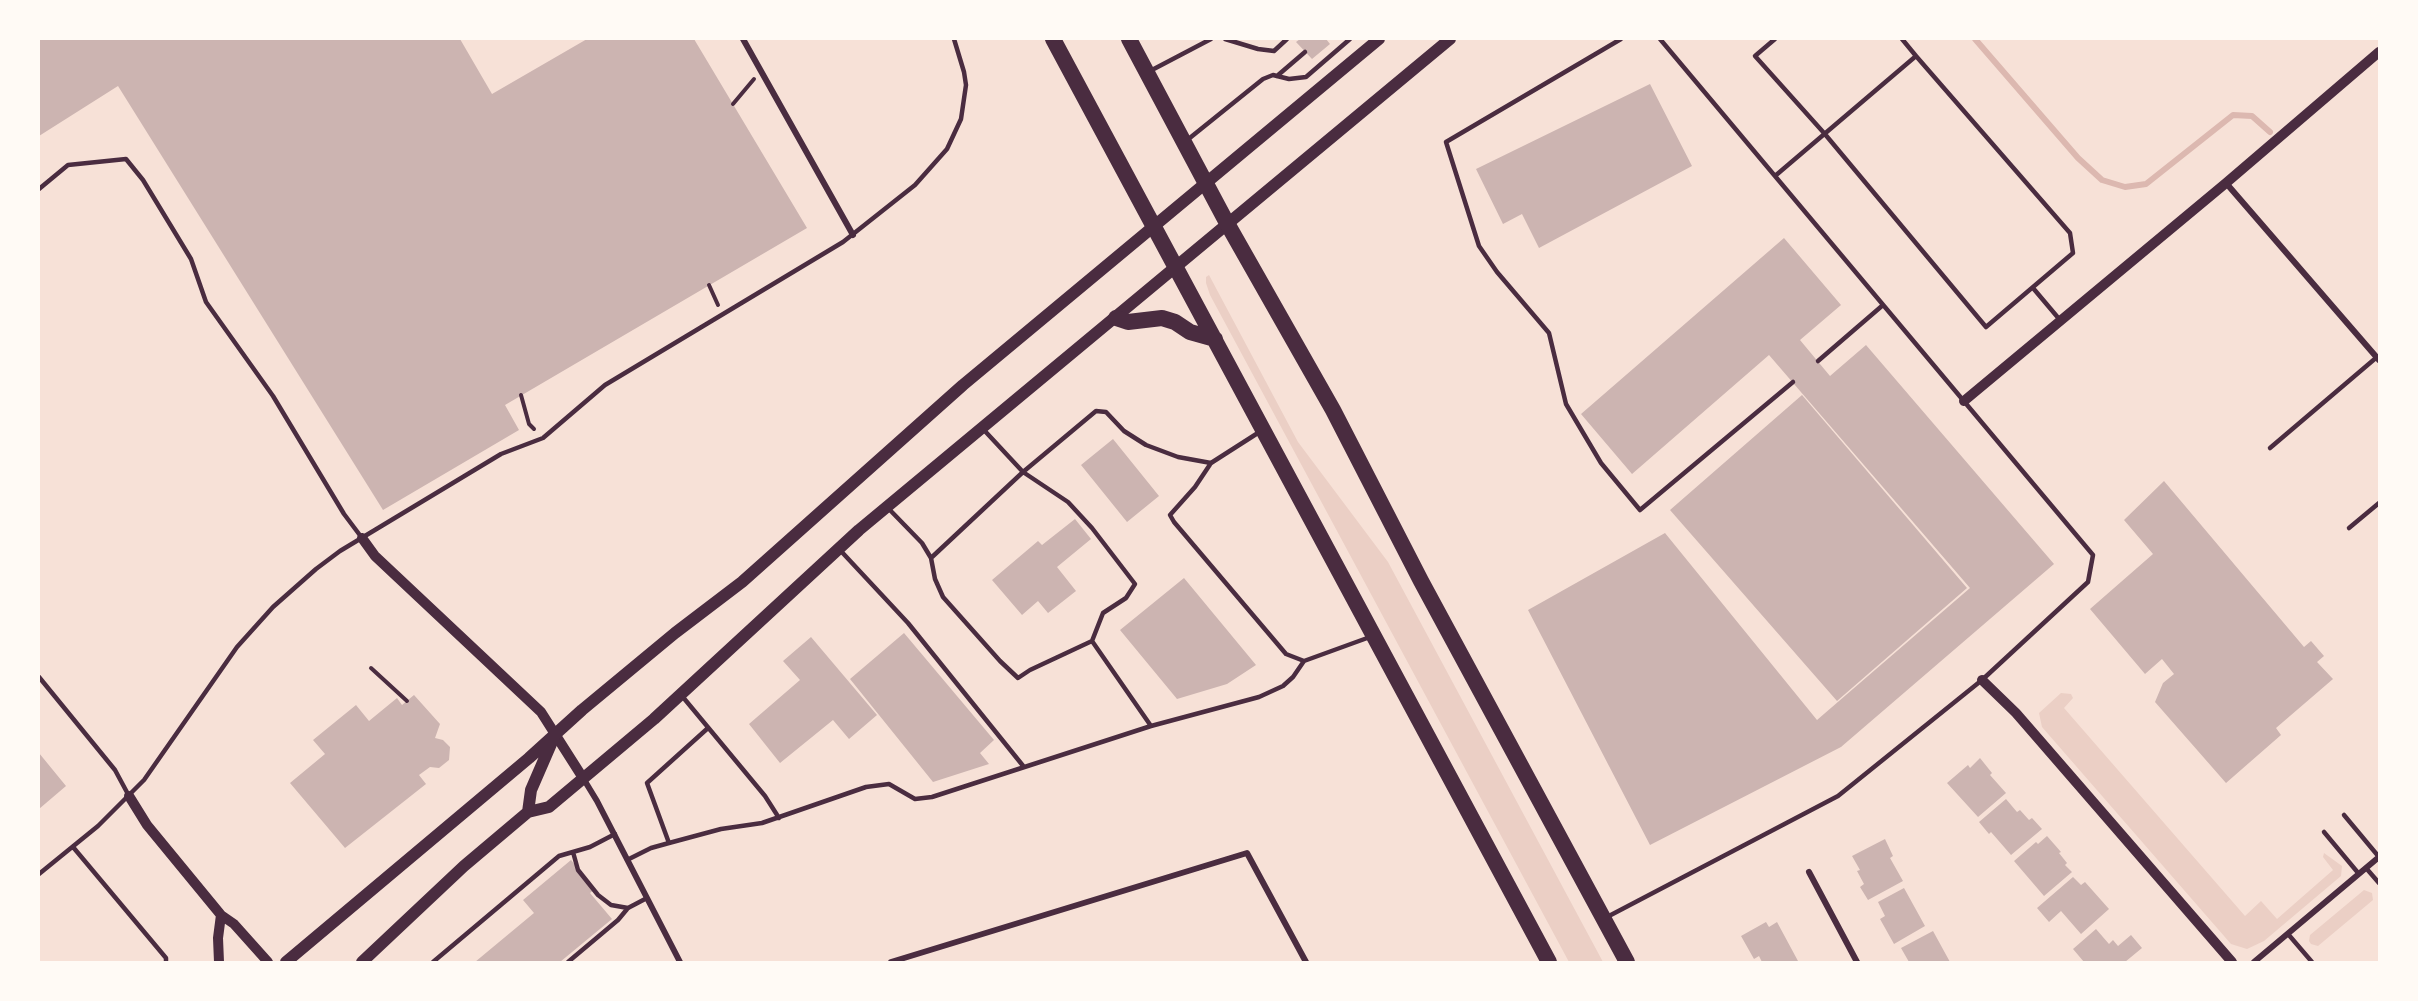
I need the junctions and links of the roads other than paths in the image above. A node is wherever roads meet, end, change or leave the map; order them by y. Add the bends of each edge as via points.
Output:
1 (743, 39) edge
2 (954, 39) edge
3 (1053, 39) edge
4 (1129, 39) edge
5 (1211, 39) edge
6 (1225, 39) edge
7 (1287, 39) edge
8 (1342, 39) edge
9 (1379, 39) edge
10 (1450, 39) edge
11 (1621, 39) edge
12 (1660, 39) edge
13 (1775, 39) edge
14 (1902, 39) edge
15 (1349, 40) edge
16 (1305, 52) dead end
17 (2379, 52) edge
18 (1916, 56) junction
19 (1148, 73) junction
20 (1277, 76) junction
21 (1824, 133) junction
22 (1185, 142) junction
23 (1775, 176) junction
24 (1207, 183) junction
25 (2226, 183) junction
26 (39, 189) edge
27 (1228, 225) junction
28 (1154, 227) junction
29 (853, 235) junction
30 (1178, 267) junction
31 (2033, 288) junction
32 (1883, 305) junction
33 (1116, 318) junction
34 (2060, 321) junction
35 (1215, 339) junction
36 (2378, 359) edge
37 (1818, 361) dead end
38 (1793, 382) dead end
39 (1964, 401) junction
40 (983, 429) junction
41 (1263, 429) junction
42 (2270, 448) dead end
43 (1211, 463) junction
44 (1023, 472) junction
45 (2379, 503) edge
46 (887, 507) junction
47 (2349, 528) dead end
48 (362, 538) junction
49 (839, 549) junction
50 (931, 558) junction
51 (1374, 636) junction
52 (1092, 641) junction
53 (1304, 661) junction
54 (39, 677) edge
55 (1982, 680) junction
56 (680, 694) junction
57 (1151, 726) junction
58 (708, 728) junction
59 (555, 735) junction
60 (1024, 767) junction
61 (583, 778) junction
62 (129, 796) junction
63 (528, 812) junction
64 (2344, 815) dead end
65 (779, 818) junction
66 (2324, 832) dead end
67 (615, 834) junction
68 (669, 843) junction
69 (73, 847) junction
70 (573, 852) junction
71 (2379, 857) edge
72 (627, 860) junction
73 (2366, 868) junction
74 (1809, 872) dead end
75 (39, 874) edge
76 (2359, 874) junction
77 (2379, 883) edge
78 (647, 898) junction
79 (628, 908) junction
80 (221, 915) junction
81 (1603, 919) junction
82 (2288, 934) junction
83 (166, 962) edge
84 (219, 962) edge
85 (268, 962) edge
86 (286, 962) edge
87 (362, 962) edge
88 (433, 962) edge
89 (568, 962) edge
90 (680, 962) edge
91 (891, 962) edge
92 (1306, 962) edge
93 (1549, 962) edge
94 (1627, 962) edge
95 (1857, 962) edge
96 (2232, 962) edge
97 (2254, 962) edge
98 (2312, 962) edge

1 - 29 street
2 - 29 lane via 966,85 961,119 953,138 925,176
3 - 28 highway
4 - 19 highway
5 - 19 lane
6 - 7 lane via 1274,51
8 - 15 lane
9 - 24 main road
10 - 27 main road
11 - 38 lane via 1446,142 1479,246 1549,333 1566,404 1601,463 1640,510
12 - 23 lane
13 - 21 lane via 1755,56
14 - 18 lane
15 - 20 lane via 1306,77 1289,80
16 - 20 lane
17 - 25 street
18 - 21 lane
18 - 31 lane via 2070,233 2073,253
19 - 22 highway
20 - 22 lane via 1263,79
21 - 23 lane
21 - 31 lane via 1986,327
22 - 24 highway
23 - 32 lane
24 - 27 highway
24 - 28 main road
25 - 34 street
25 - 36 street
26 - 48 lane via 68,165 126,159 191,259 206,302 273,396
27 - 30 main road
27 - 81 highway via 1333,410
28 - 30 highway
28 - 59 main road via 963,385 742,582
29 - 48 lane via 605,385 543,438 501,454
30 - 33 main road
30 - 35 highway
31 - 34 lane
32 - 37 lane
32 - 39 lane
33 - 35 highway via 1128,322 1162,318
33 - 40 main road
34 - 39 street
35 - 41 highway
36 - 42 lane
39 - 55 lane via 2093,555 2088,582
40 - 44 lane
40 - 46 main road
41 - 43 lane
41 - 51 highway
43 - 44 lane via 1146,446 1106,412 1096,411
43 - 53 lane via 1170,515 1286,654
44 - 50 lane
44 - 52 lane via 1068,502 1135,584 1126,598 1103,613
45 - 47 lane
46 - 49 main road
46 - 50 lane
48 - 59 street via 375,556 541,712
48 - 62 lane via 316,569 256,624 154,769
49 - 56 main road
49 - 60 lane via 908,623
50 - 52 lane via 943,597 1018,678
51 - 53 lane
51 - 93 highway
52 - 57 lane
53 - 57 lane via 1283,686 1259,697
54 - 62 lane via 115,771
55 - 81 lane via 1838,796
55 - 96 street via 2016,713
56 - 58 lane
56 - 61 main road
57 - 60 lane
58 - 65 lane
58 - 68 lane via 647,783
59 - 61 street
59 - 63 main road via 531,790
59 - 86 main road
60 - 65 lane via 932,797 915,799 889,784 866,787
61 - 63 main road via 549,807
61 - 67 street
62 - 69 lane
62 - 80 street via 147,825
63 - 87 main road
64 - 71 lane
65 - 68 lane
66 - 76 lane
67 - 70 lane
67 - 72 street
68 - 72 lane
69 - 75 lane
69 - 83 lane
70 - 79 lane via 578,870 598,895 611,904
70 - 88 lane via 559,856
71 - 73 street
72 - 78 street
73 - 76 street
73 - 77 lane
74 - 95 street
76 - 82 street
78 - 79 lane
78 - 90 street
79 - 89 lane
80 - 84 street
80 - 85 street
81 - 94 highway
82 - 97 street
82 - 98 lane
91 - 92 street via 1247,853

